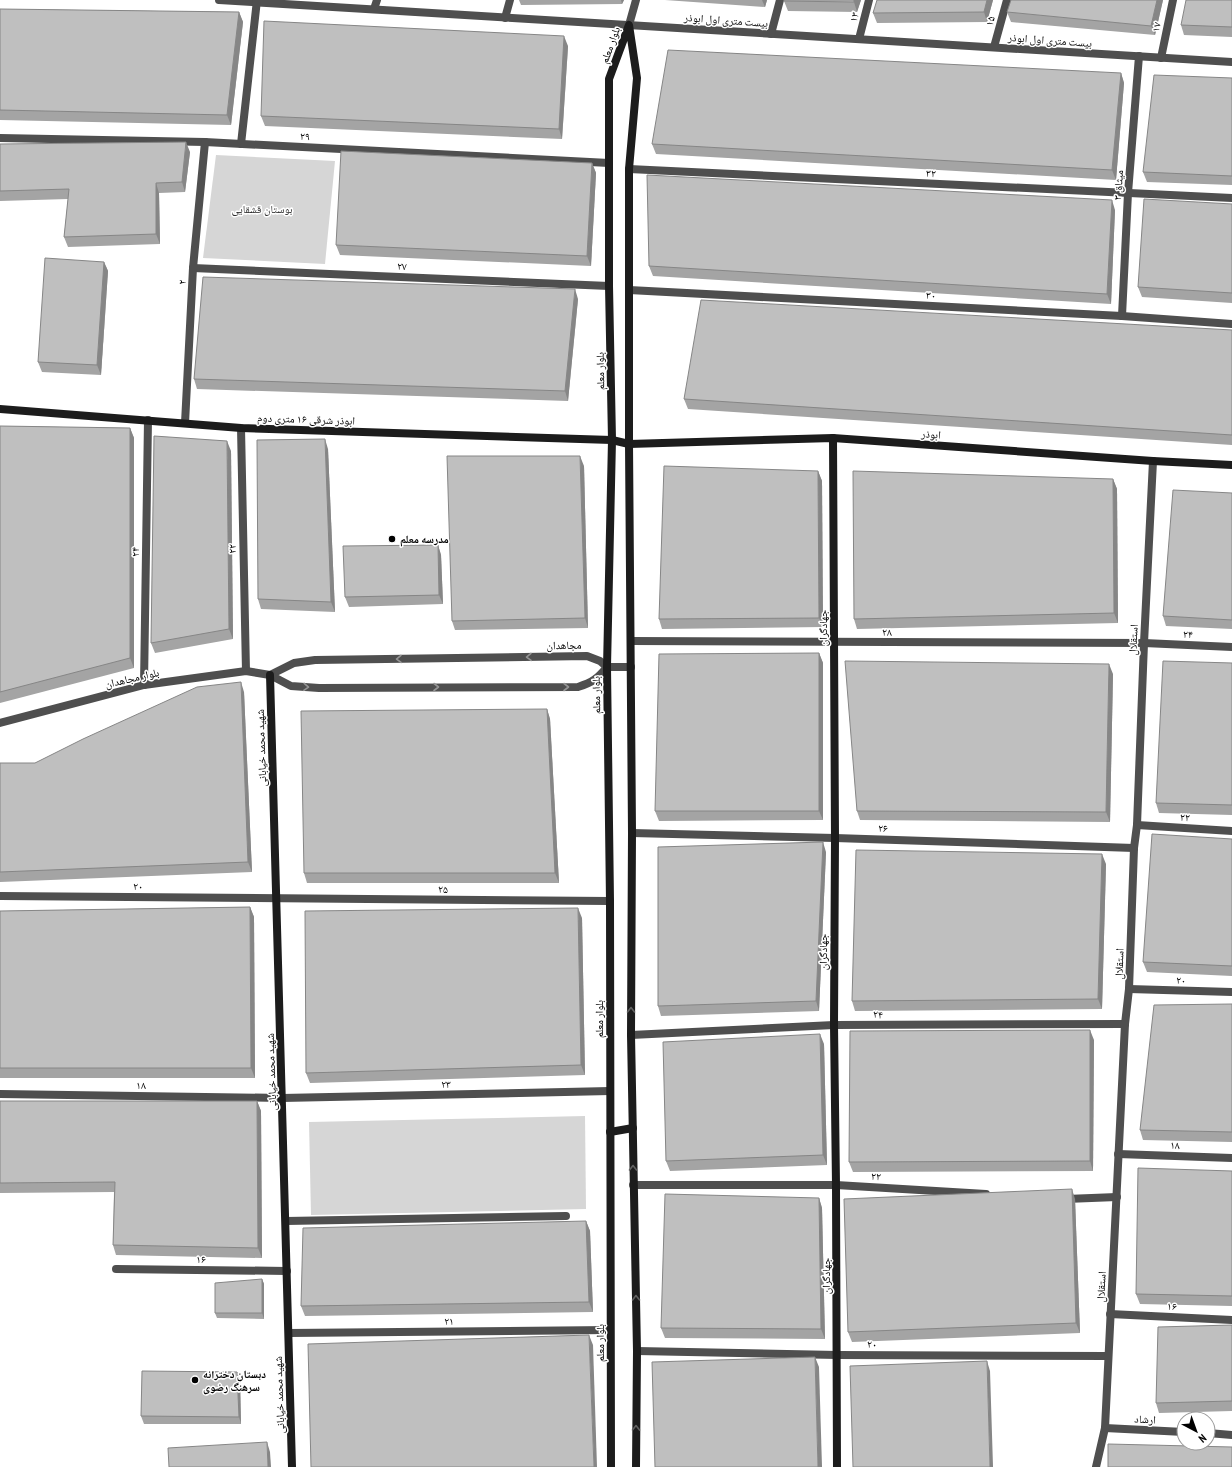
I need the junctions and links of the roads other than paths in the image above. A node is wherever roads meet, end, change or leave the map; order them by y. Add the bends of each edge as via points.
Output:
1 (219, 0) edge
2 (377, 0) edge
3 (510, 0) edge
4 (636, 0) edge
5 (780, 0) edge
6 (870, 0) edge
7 (1007, 0) edge
8 (1173, 0) edge
9 (256, 1) edge
10 (374, 9) junction
11 (505, 18) junction
12 (628, 25) junction
13 (771, 34) junction
14 (859, 39) junction
15 (994, 47) junction
16 (1138, 56) junction
17 (1161, 58) junction
18 (1232, 62) edge
19 (0, 138) edge
20 (205, 142) junction
21 (242, 144) junction
22 (610, 163) junction
23 (629, 169) junction
24 (1128, 193) junction
25 (1232, 198) edge
26 (193, 268) junction
27 (610, 286) junction
28 (629, 290) junction
29 (1122, 316) junction
30 (1232, 324) edge
31 (0, 409) edge
32 (148, 420) junction
33 (185, 423) junction
34 (240, 428) junction
35 (833, 438) junction
36 (612, 440) junction
37 (629, 444) junction
38 (1153, 461) junction
39 (1232, 465) edge
40 (631, 641) junction
41 (834, 643) junction
42 (1144, 644) junction
43 (1232, 647) edge
44 (607, 667) junction
45 (631, 667) junction
46 (246, 671) junction
47 (270, 676) junction
48 (144, 685) junction
49 (0, 723) edge
50 (1137, 825) junction
51 (1232, 831) edge
52 (632, 833) junction
53 (835, 838) junction
54 (1134, 848) junction
55 (0, 896) edge
56 (276, 899) junction
57 (610, 901) junction
58 (1129, 989) junction
59 (1232, 992) edge
60 (1125, 1024) junction
61 (834, 1025) junction
62 (630, 1035) junction
63 (610, 1091) junction
64 (0, 1094) edge
65 (282, 1098) junction
66 (633, 1128) junction
67 (610, 1132) junction
68 (1118, 1154) junction
69 (1232, 1158) edge
70 (634, 1185) junction
71 (836, 1185) junction
72 (996, 1194) edge
73 (1117, 1196) junction
74 (1059, 1198) edge
75 (566, 1216) dead end
76 (286, 1221) junction
77 (116, 1269) dead end
78 (287, 1271) junction
79 (1110, 1314) junction
80 (1232, 1320) edge
81 (610, 1330) junction
82 (289, 1333) junction
83 (637, 1351) junction
84 (837, 1355) junction
85 (1107, 1356) junction
86 (1105, 1428) junction
87 (1176, 1432) edge
88 (1216, 1434) edge
89 (1232, 1435) edge
90 (292, 1467) edge
91 (611, 1467) edge
92 (636, 1467) edge
93 (837, 1467) edge
94 (1096, 1467) edge

1 - 9 street, بیست متری اول ابوذر
2 - 10 street
3 - 11 street
4 - 12 street
5 - 13 street
6 - 14 street, ۱۳
7 - 15 street, ۱۵
8 - 17 street, ۱۷
9 - 10 street, بیست متری اول ابوذر
9 - 21 street
10 - 11 street, بیست متری اول ابوذر
11 - 12 street, بیست متری اول ابوذر
12 - 13 street, بیست متری اول ابوذر
12 - 22 street, بلوار معلم via 609,79
12 - 23 street, بلوار معلم via 636,78
13 - 14 street, بیست متری اول ابوذر
14 - 15 street, بیست متری اول ابوذر
15 - 16 street, بیست متری اول ابوذر
16 - 17 street, بیست متری اول ابوذر
16 - 24 street, میثاق ۳
17 - 18 street, بیست متری اول ابوذر
19 - 20 street, ۲۹
20 - 21 street, ۲۹
20 - 26 street, ۲
21 - 22 street, ۲۹
22 - 27 street, بلوار معلم
23 - 24 street, ۳۲
23 - 28 street, بلوار معلم
24 - 25 street, ۳۲
24 - 29 street, میثاق ۳
26 - 27 street, ۲۷
26 - 33 street, ۲
27 - 36 street, بلوار معلم
28 - 29 street, ۳۰
28 - 37 street, بلوار معلم
29 - 30 street, ۳۰
31 - 32 street, ابوذر شرقی ۱۶ متری دوم
32 - 33 street, ابوذر شرقی ۱۶ متری دوم
32 - 48 street, ۲۴
33 - 34 street, ابوذر شرقی ۱۶ متری دوم
34 - 36 street, ابوذر شرقی ۱۶ متری دوم
34 - 46 street, ۲۲
35 - 37 street, ابوذر
35 - 38 street, ابوذر
35 - 41 street, جهادگران
36 - 37 street, ابوذر شرقی ۱۶ متری دوم
36 - 44 street, بلوار معلم
37 - 40 street, بلوار معلم
38 - 39 street, ابوذر
38 - 42 street, استقلال
40 - 41 street, ۲۸
40 - 45 street, بلوار معلم
41 - 42 street, ۲۸
41 - 53 street, جهادگران
42 - 43 street, ۲۴
42 - 50 street, استقلال
44 - 45 street
44 -> 47 street, مجاهدان via 587,656 315,660 294,663
47 -> 44 street via 291,686 319,688 578,687 592,682
44 - 57 street, بلوار معلم
45 - 52 street, بلوار معلم
46 - 47 street, بلوار مجاهدان
46 - 48 street, بلوار مجاهدان
47 - 56 street, شهید محمد خیابانی
48 - 49 street, بلوار مجاهدان
50 - 51 street, ۲۲
50 - 54 street, استقلال
52 - 53 street, ۲۶
62 -> 52 street, بلوار معلم
53 - 54 street, ۲۶
53 - 61 street, جهادگران
54 - 58 street, استقلال
55 - 56 street, ۲۰
56 - 57 street, ۲۵
56 - 65 street, شهید محمد خیابانی
57 - 63 street, بلوار معلم
58 - 59 street, ۲۰
58 - 60 street, استقلال
60 - 61 street, ۲۴
60 - 68 street, استقلال
61 - 62 street, ۲۴
61 - 71 street, جهادگران
62 - 66 street, بلوار معلم
63 - 65 street, ۲۳
63 - 67 street, بلوار معلم
64 - 65 street, ۱۸
65 - 76 street, شهید محمد خیابانی
66 - 67 street
70 -> 66 street, بلوار معلم
67 - 81 street, بلوار معلم
68 - 69 street, ۱۸
68 - 73 street, استقلال
70 - 71 street, ۲۲
83 -> 70 street, بلوار معلم
71 - 72 street, ۲۲
71 - 84 street, جهادگران
73 - 74 street
73 - 79 street, استقلال
75 - 76 street
76 - 78 street, شهید محمد خیابانی
77 - 78 street, ۱۶
78 - 82 street, شهید محمد خیابانی
79 - 80 street, ۱۶
79 - 85 street, استقلال
81 - 82 street, ۲۱
81 - 91 street, بلوار معلم
82 - 90 street, شهید محمد خیابانی
83 - 84 street, ۲۰
92 -> 83 street, بلوار معلم
84 - 85 street, ۲۰
84 - 93 street, جهادگران
85 - 86 street, استقلال
86 - 87 street, ارشاد
86 - 94 street, استقلال
88 - 89 street

